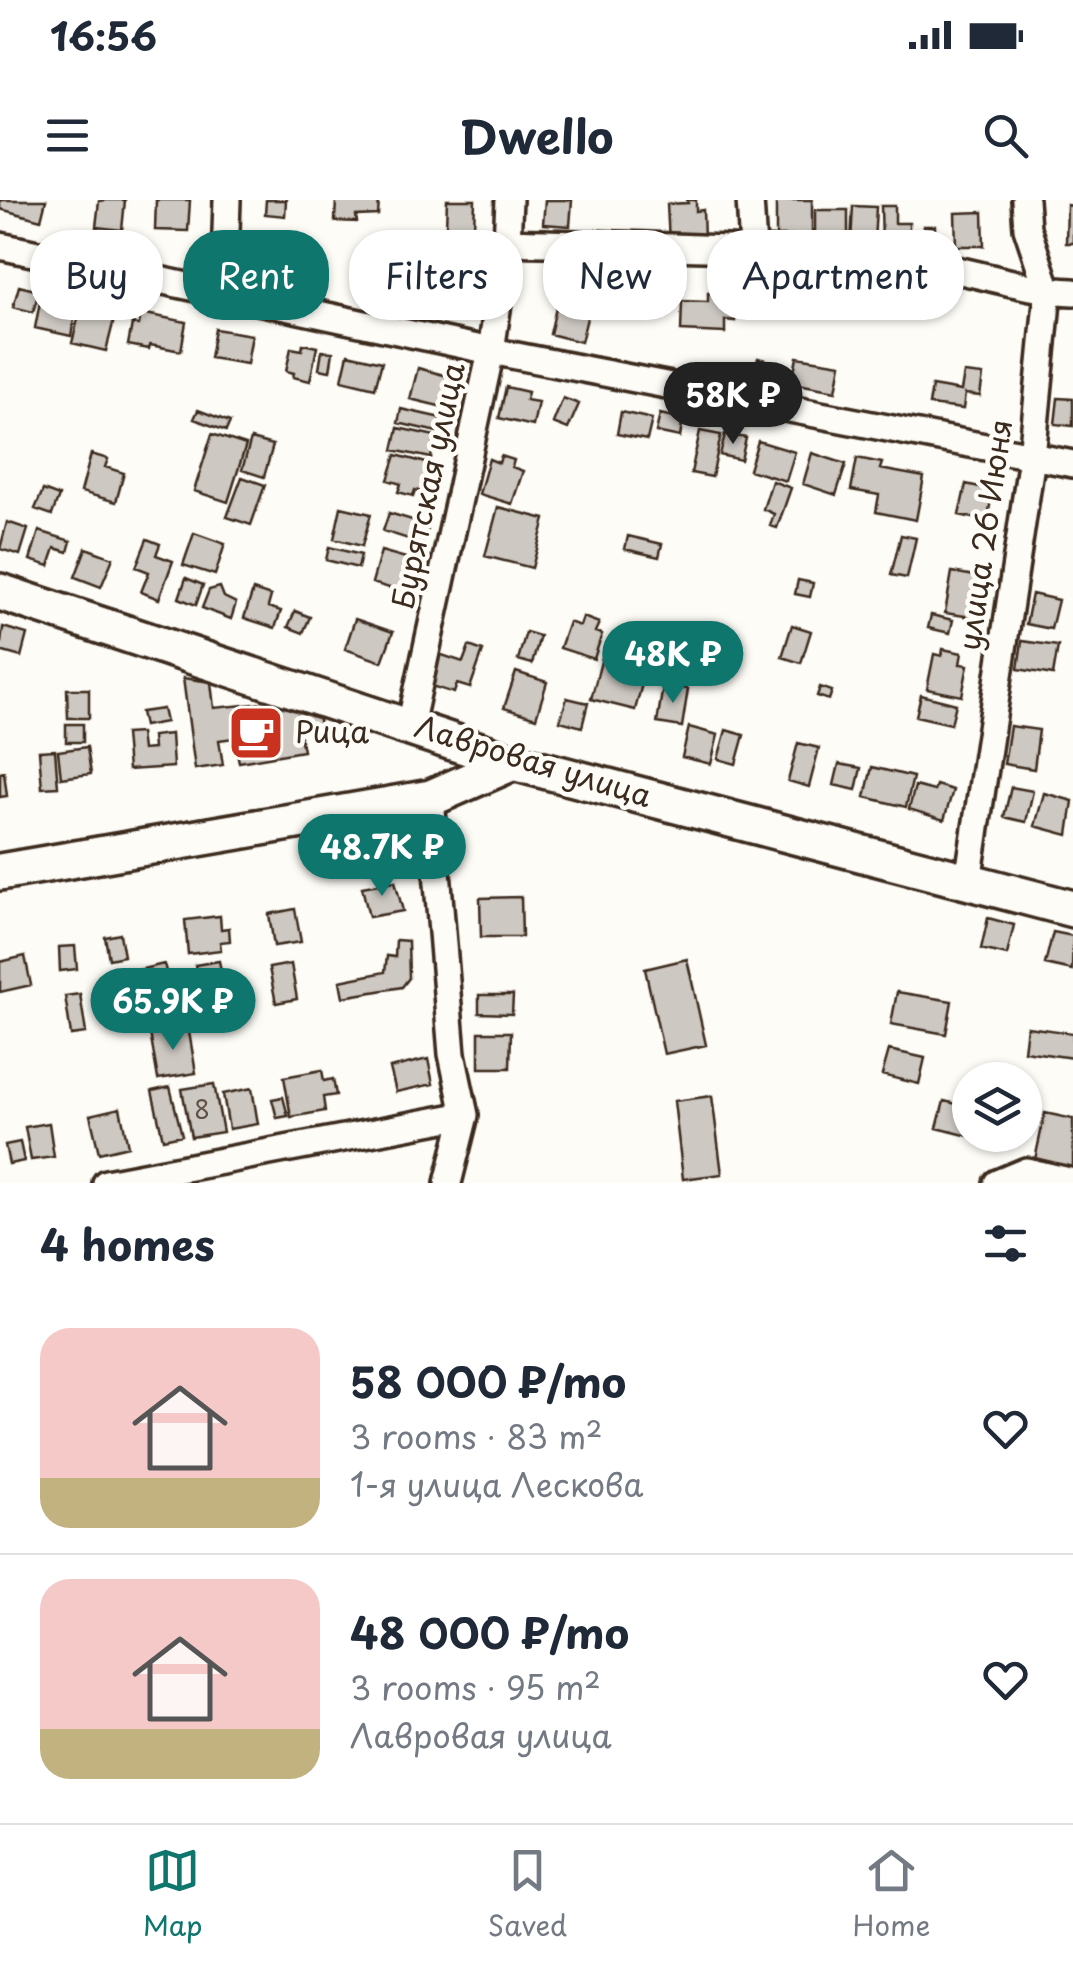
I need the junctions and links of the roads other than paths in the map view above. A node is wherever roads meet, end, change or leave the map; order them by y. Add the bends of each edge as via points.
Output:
1 (227, 200) edge
2 (508, 200) edge
3 (750, 200) edge
4 (1025, 200) edge
5 (226, 230) edge
6 (507, 230) edge
7 (751, 230) edge
8 (523, 242) edge
9 (0, 246) edge
10 (707, 247) edge
11 (964, 272) edge
12 (183, 285) edge
13 (1060, 292) edge
14 (329, 316) edge
15 (496, 320) edge
16 (491, 351) junction
17 (1032, 457) junction
18 (1073, 464) edge
19 (0, 592) edge
20 (410, 726) junction
21 (513, 762) junction
22 (431, 798) junction
23 (0, 872) edge
24 (968, 881) junction
25 (1073, 909) edge
26 (464, 1114) junction
27 (1073, 1182) edge
28 (106, 1183) edge
29 (448, 1183) edge
30 (997, 1183) edge

1 - 5 street
2 - 6 street, Бурятская улица
3 - 7 street
4 - 13 street, улица 26 Июня via 1027,228
8 - 10 street
9 - 12 street
11 - 13 street
13 - 17 street, улица 26 Июня
14 - 16 street
15 - 16 street, Бурятская улица
16 - 17 street
16 - 20 street, Бурятская улица
17 - 18 street
17 - 24 street, улица 26 Июня
19 - 20 street, Лавровая улица
20 - 21 street, Лавровая улица
21 - 22 street
21 - 24 street, Лавровая улица
22 - 23 street
22 - 26 street via 452,1054
24 - 25 street, Лавровая улица
26 - 28 street
26 - 29 street
27 - 30 street via 1026,1171

